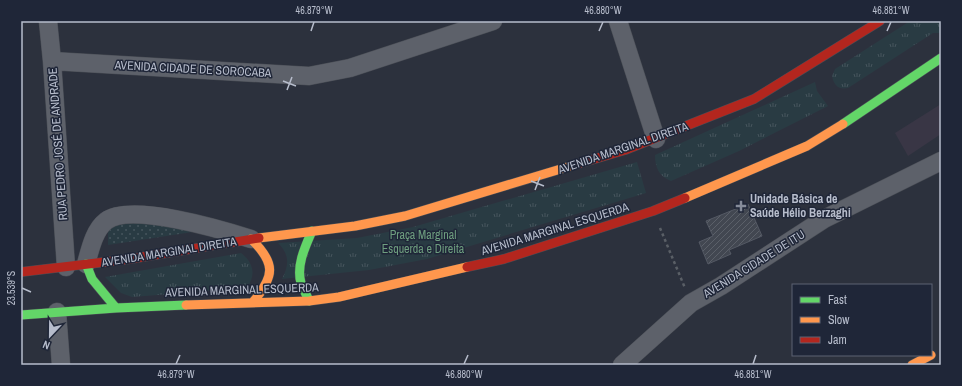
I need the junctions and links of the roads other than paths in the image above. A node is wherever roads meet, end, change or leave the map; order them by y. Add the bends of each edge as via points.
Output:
1 (48, 21) edge
2 (493, 21) edge
3 (618, 21) edge
4 (880, 21) edge
5 (941, 58) edge
6 (52, 60) junction
7 (656, 139) junction
8 (941, 161) edge
9 (312, 231) junction
10 (252, 239) junction
11 (86, 264) junction
12 (66, 267) junction
13 (21, 272) edge
14 (309, 301) junction
15 (253, 302) junction
16 (116, 308) junction
17 (57, 312) junction
18 (21, 315) edge
19 (941, 350) edge
20 (932, 354) edge
21 (929, 356) edge
22 (61, 365) edge
23 (622, 365) edge
24 (912, 365) edge

1 - 6 street, RUA PEDRO JOSÉ DE ANDRADE
2 - 6 street, AVENIDA CIDADE DE SOROCABA via 350,68 309,76
3 - 7 street
4 - 7 main road, AVENIDA MARGINAL DIREITA via 754,99
5 - 14 main road, AVENIDA MARGINAL ESQUERDA via 858,115 807,146 653,211 504,259 339,297
6 - 12 street, RUA PEDRO JOSÉ DE ANDRADE
7 - 9 main road, AVENIDA MARGINAL DIREITA via 405,216
8 - 23 street, AVENIDA CIDADE DE ITU via 824,219 722,286 691,303
9 - 10 main road, AVENIDA MARGINAL DIREITA
9 - 14 main road via 299,272 300,283
10 - 11 main road, AVENIDA MARGINAL DIREITA
10 - 11 street, AVENIDA MARGINAL DIREITA via 168,218 145,215 116,216 101,225
10 - 15 main road via 264,250 270,270 265,288
11 - 12 main road, AVENIDA MARGINAL DIREITA
11 - 16 main road via 92,279
12 - 13 main road, AVENIDA MARGINAL DIREITA
14 - 15 main road, AVENIDA MARGINAL ESQUERDA
15 - 16 main road, AVENIDA MARGINAL ESQUERDA
16 - 17 main road, AVENIDA MARGINAL ESQUERDA
17 - 18 main road, AVENIDA MARGINAL ESQUERDA
17 - 22 street
19 - 20 main road
21 - 24 main road

